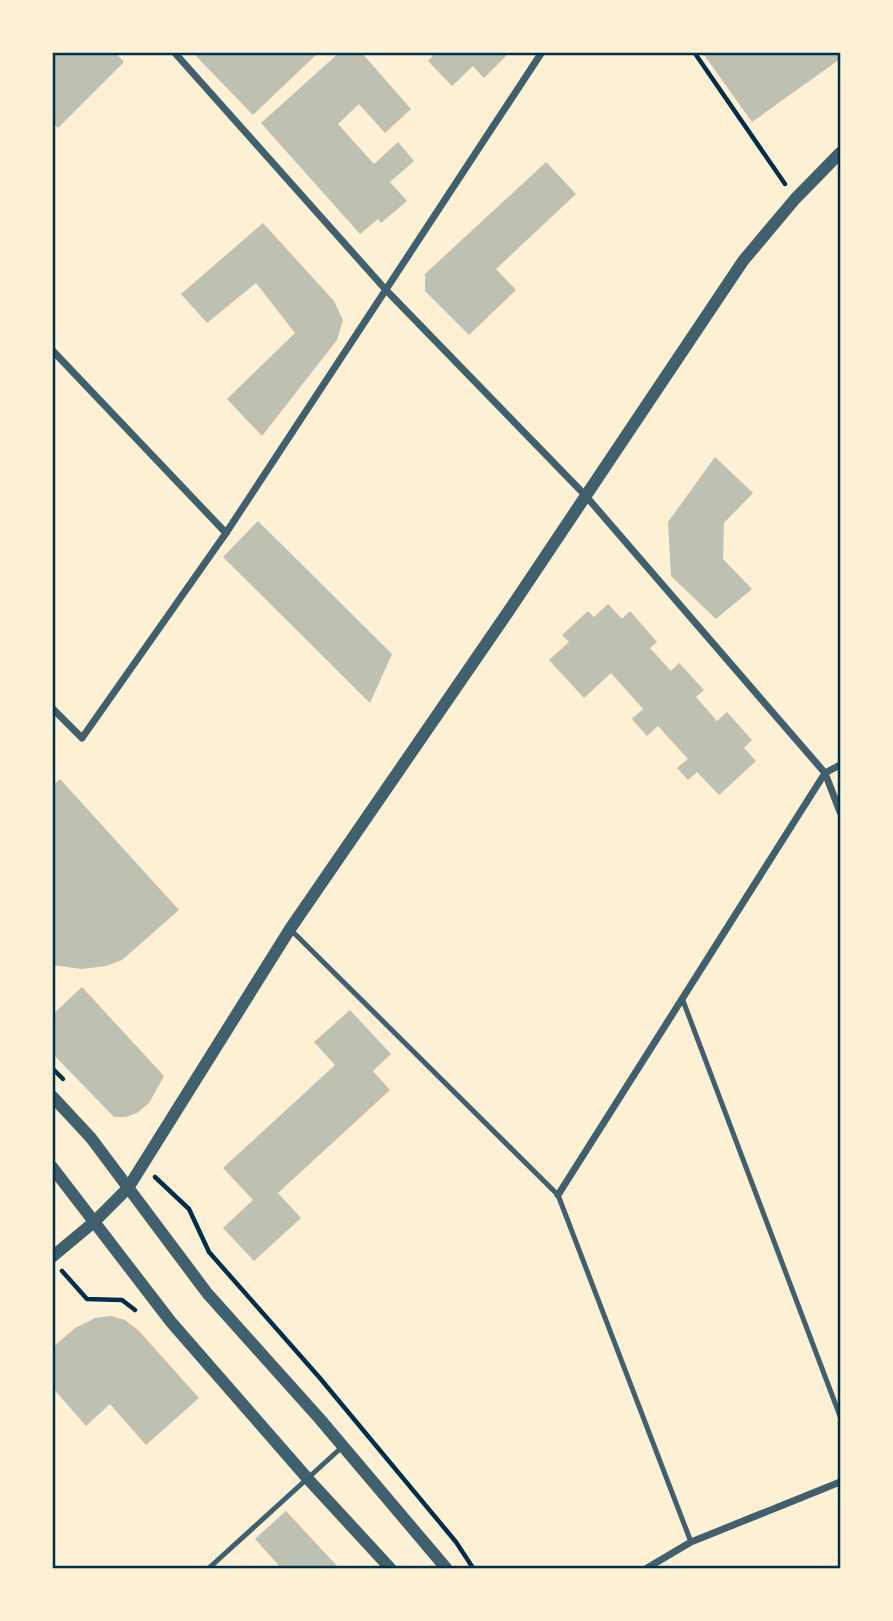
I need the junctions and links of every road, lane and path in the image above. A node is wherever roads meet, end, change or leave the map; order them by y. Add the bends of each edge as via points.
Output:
1 (174, 52) edge
2 (542, 52) edge
3 (694, 52) edge
4 (841, 153) edge
5 (795, 199) junction
6 (386, 290) junction
7 (52, 349) edge
8 (585, 495) junction
9 (226, 533) junction
10 (52, 708) edge
11 (841, 765) edge
12 (825, 773) junction
13 (841, 812) edge
14 (290, 929) junction
15 (682, 998) junction
16 (52, 1096) edge
17 (52, 1167) edge
18 (128, 1188) junction
19 (558, 1195) junction
20 (189, 1209) dead end
21 (94, 1222) junction
22 (52, 1257) edge
23 (61, 1271) dead end
24 (87, 1299) dead end
25 (841, 1416) edge
26 (343, 1446) junction
27 (308, 1479) junction
28 (841, 1482) edge
29 (691, 1542) junction
30 (209, 1569) edge
31 (390, 1569) edge
32 (446, 1569) edge
33 (473, 1569) edge
34 (647, 1569) edge

1 - 6 street
2 - 6 street
3 - 5 path
4 - 5 street
5 - 8 street via 743,261
6 - 8 street
6 - 9 street
7 - 9 street
8 - 12 street
8 - 14 street
9 - 10 street via 82,738
11 - 12 street
12 - 13 street
12 - 15 street
14 - 18 street
14 - 19 lane
15 - 19 street
15 - 25 lane
16 - 18 street
17 - 21 street
18 - 21 street
18 - 26 street via 207,1293
19 - 29 lane
20 - 33 path via 209,1252 319,1377
21 - 22 street
21 - 27 street via 171,1322
23 - 24 path
26 - 27 lane
26 - 32 street
27 - 30 lane
27 - 31 street
28 - 29 street
29 - 34 street

